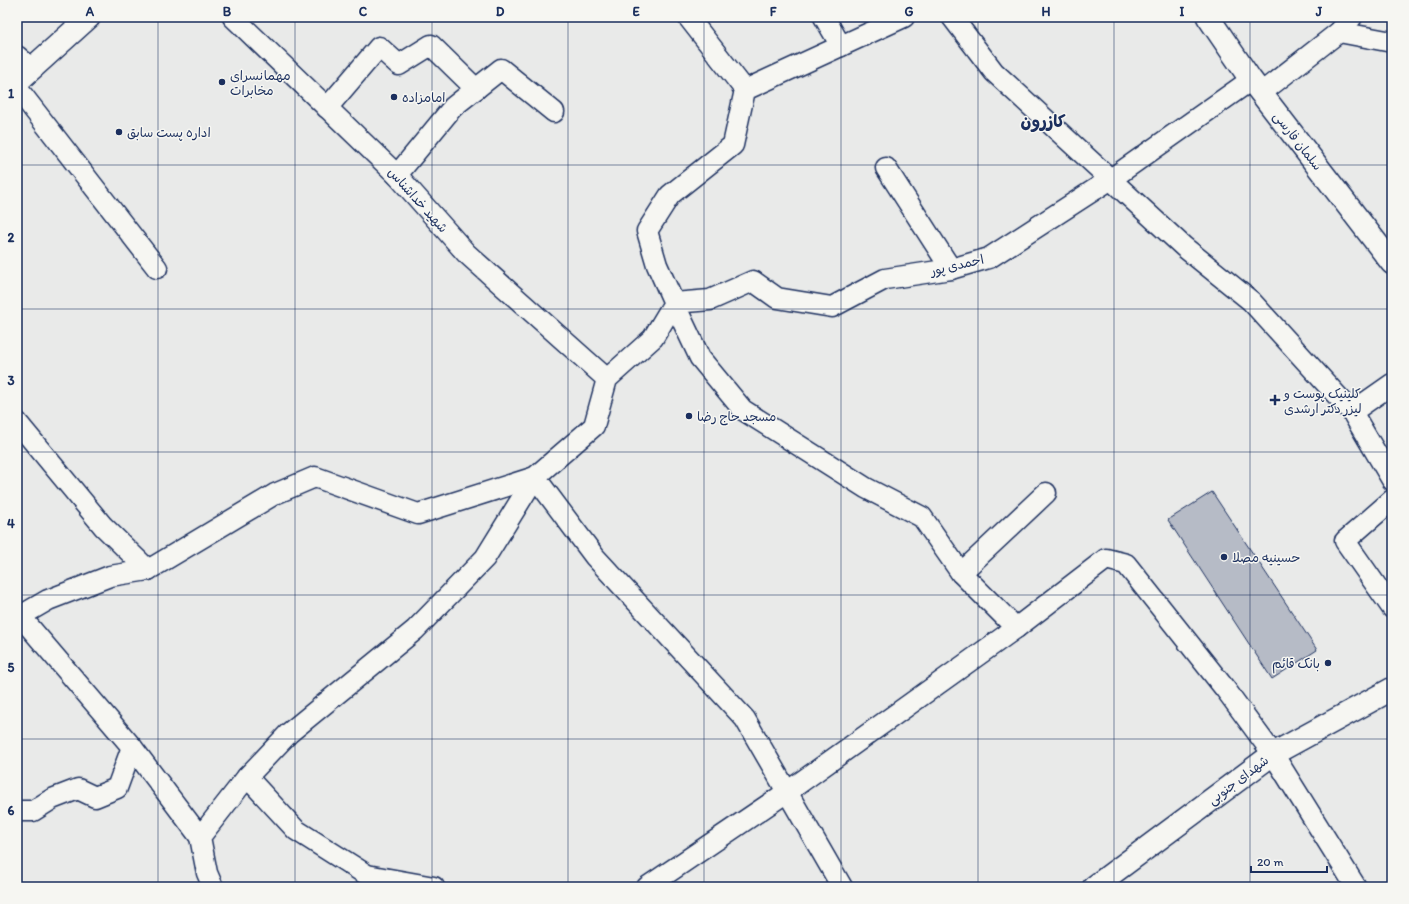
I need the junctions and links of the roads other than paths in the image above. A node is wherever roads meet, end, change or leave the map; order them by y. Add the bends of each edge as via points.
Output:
1 (90, 17) edge
2 (234, 17) edge
3 (688, 17) edge
4 (824, 17) edge
5 (904, 17) edge
6 (952, 17) edge
7 (1208, 17) edge
8 (1345, 24) edge
9 (1392, 42) edge
10 (841, 46) junction
11 (22, 69) edge
12 (1256, 87) junction
13 (17, 88) edge
14 (476, 89) junction
15 (745, 90) junction
16 (327, 108) junction
17 (554, 112) dead end
18 (886, 168) dead end
19 (397, 175) junction
20 (1111, 179) junction
21 (1392, 263) edge
22 (157, 268) dead end
23 (951, 269) junction
24 (674, 303) junction
25 (607, 379) junction
26 (1392, 384) edge
27 (1352, 412) junction
28 (17, 422) edge
29 (535, 477) junction
30 (1392, 480) edge
31 (1046, 493) dead end
32 (1392, 500) edge
33 (148, 570) junction
34 (961, 573) junction
35 (1392, 608) edge
36 (19, 618) edge
37 (1016, 628) junction
38 (1392, 689) edge
39 (132, 747) junction
40 (1273, 754) junction
41 (247, 777) junction
42 (787, 792) junction
43 (17, 811) edge
44 (200, 837) junction
45 (213, 887) edge
46 (434, 887) edge
47 (647, 887) edge
48 (842, 887) edge
49 (1094, 887) edge
50 (1356, 887) edge

1 - 11 main road
2 - 16 street, شهید خداشناس
3 - 15 street
4 - 10 street
5 - 10 street
6 - 20 street via 994,72
7 - 12 main road, سلمان فارسی
8 - 9 street
8 - 12 street, احمدی پور
10 - 15 street
12 - 20 street, احمدی پور
12 - 21 main road, سلمان فارسی
13 - 22 street
14 - 16 street via 431,45 399,65 379,47
14 - 17 street via 501,69
14 - 19 street via 453,107
15 - 24 street via 732,145 670,195 648,231 657,265
16 - 19 street, شهید خداشناس
18 - 23 street
19 - 25 street, شهید خداشناس via 466,253
20 - 23 street, احمدی پور via 989,258
20 - 27 street via 1184,247 1251,301
23 - 24 street, احمدی پور via 886,279 832,307 777,298 753,281 710,300
24 - 25 street via 653,338
24 - 34 street via 700,358 743,410 866,488 922,516
25 - 29 street via 594,426
26 - 27 street
27 - 30 street
28 - 33 street via 103,526
29 - 33 street via 418,514 315,477 275,494
29 - 41 street via 485,558 416,630 289,733
29 - 42 street via 595,557 745,719
31 - 34 street
32 - 35 street via 1345,540
33 - 36 street via 110,576 48,600
34 - 37 street
36 - 39 street
37 - 40 street via 1106,559 1126,564
37 - 42 street
38 - 40 main road, شهدای جنوبی
39 - 43 street via 118,788 95,797 78,789 52,799 34,811
39 - 44 street
40 - 49 main road, شهدای جنوبی
40 - 50 street
41 - 44 street
41 - 46 street via 296,830 367,875
42 - 47 street
42 - 48 street
44 - 45 street

